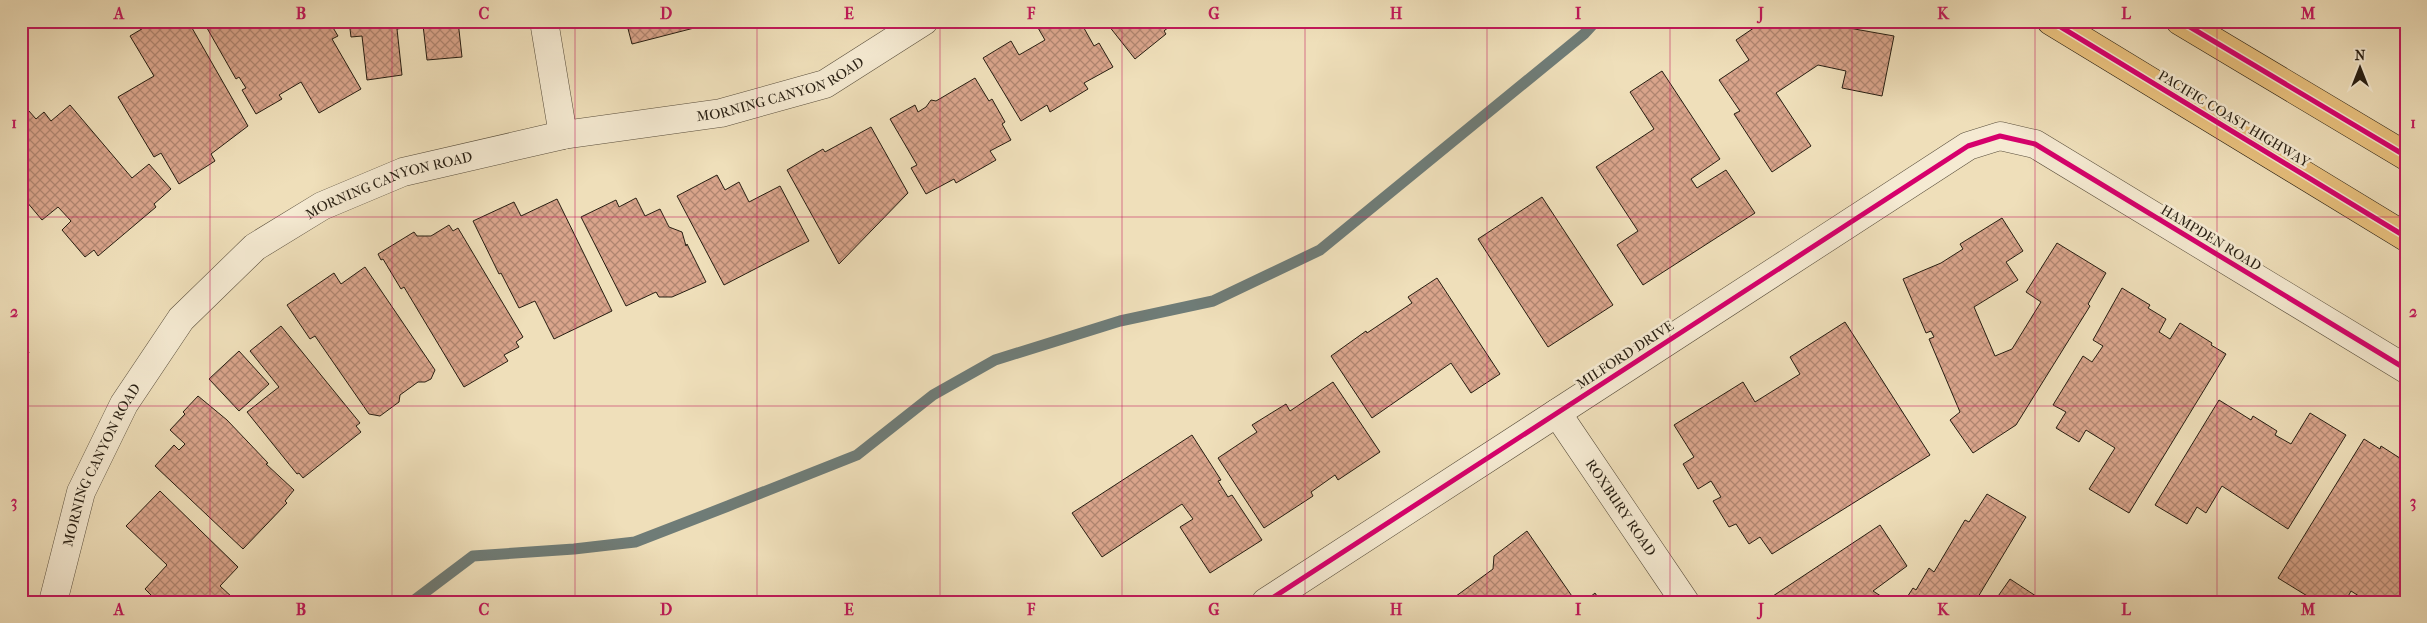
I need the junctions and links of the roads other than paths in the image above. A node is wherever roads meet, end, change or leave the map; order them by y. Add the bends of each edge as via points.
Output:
1 (544, 21) edge
2 (924, 21) edge
3 (2051, 21) edge
4 (2180, 21) edge
5 (563, 135) junction
6 (2000, 136) joint
7 (2406, 156) edge
8 (2406, 236) edge
9 (2406, 369) edge
10 (1557, 413) junction
11 (1281, 598) edge
12 (53, 602) edge
13 (1685, 602) edge

1 - 5 street
2 - 5 street, MORNING CANYON ROAD via 825,84 721,113
3 - 8 highway, PACIFIC COAST HIGHWAY
4 - 7 highway
5 - 12 street, MORNING CANYON ROAD via 403,172 322,206 255,247 182,319 124,404 81,492
6 - 9 street, HAMPDEN ROAD via 2035,144
6 - 10 street, MILFORD DRIVE via 1968,146
10 - 11 street, MILFORD DRIVE
10 - 13 street, ROXBURY ROAD

